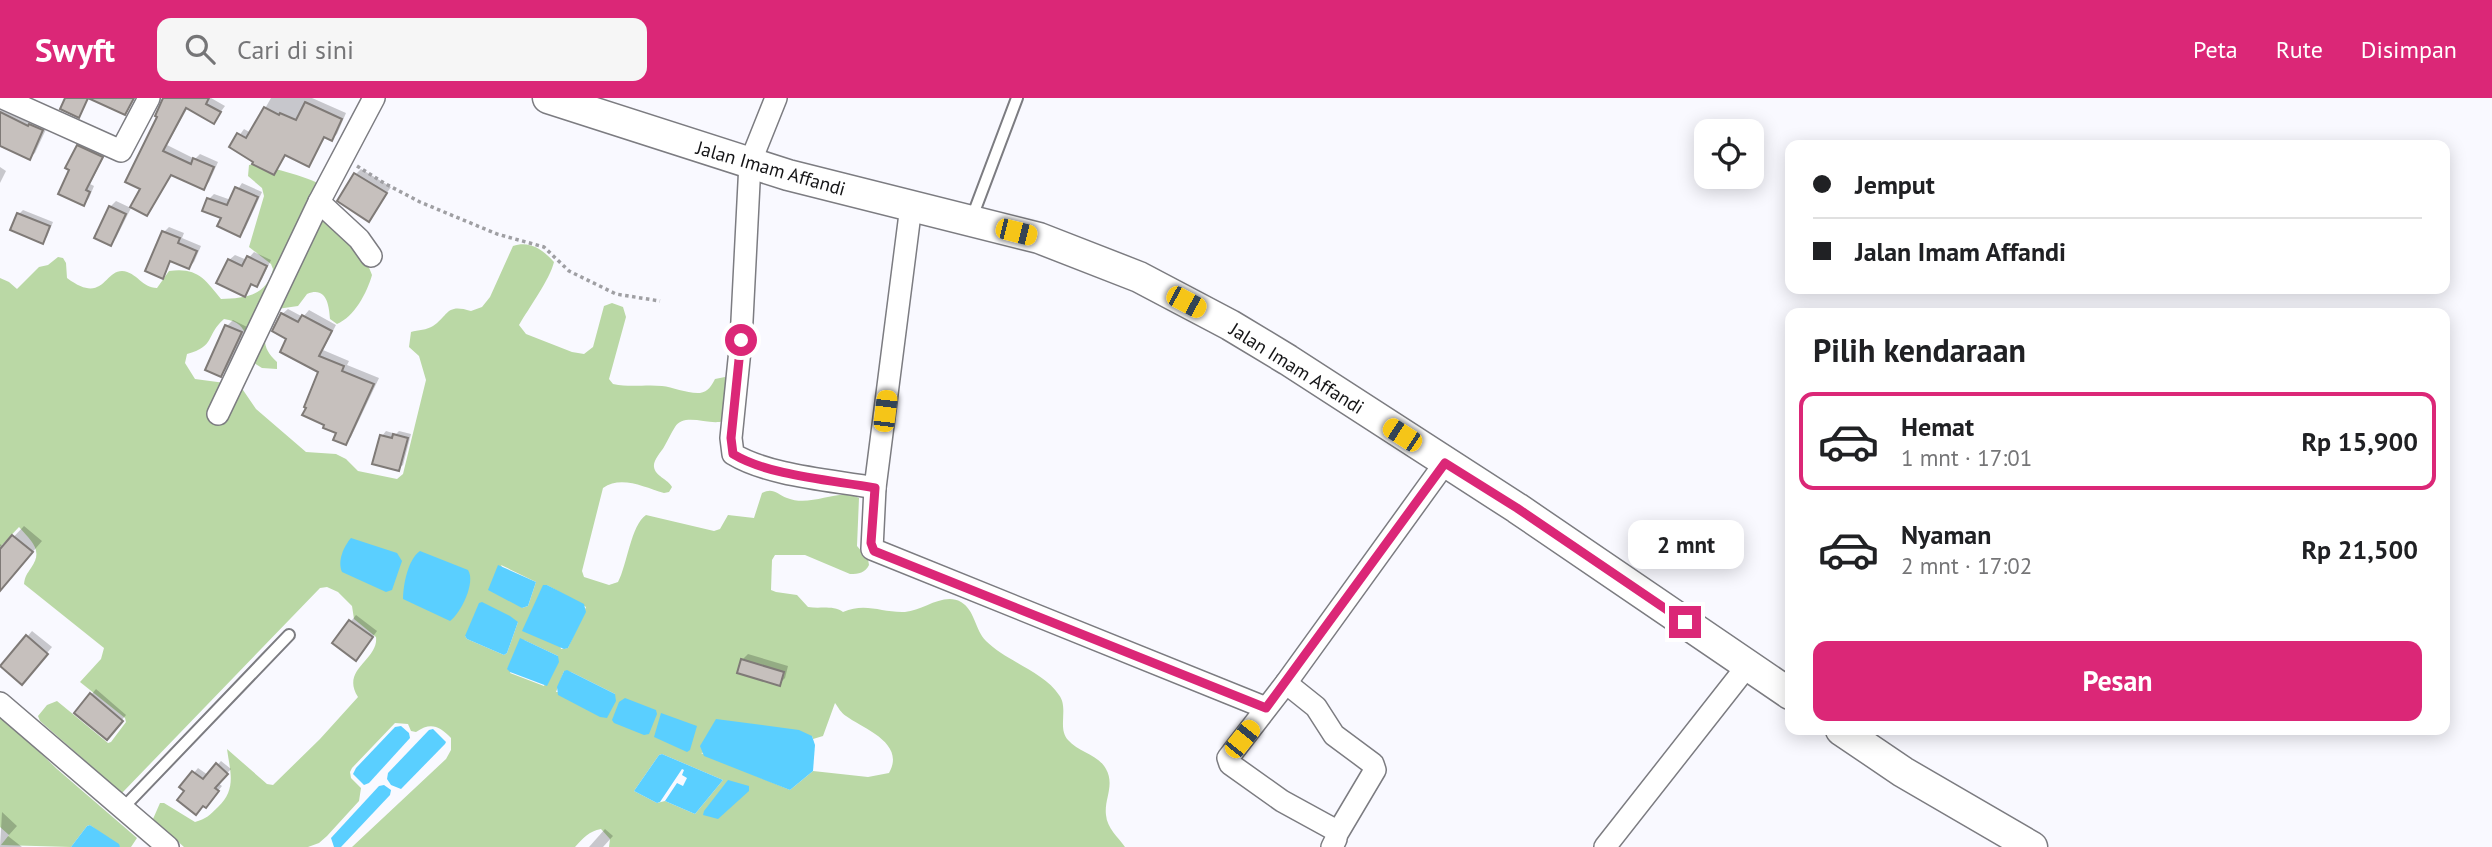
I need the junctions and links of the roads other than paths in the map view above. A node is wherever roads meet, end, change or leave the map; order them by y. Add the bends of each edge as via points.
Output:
1 (2, 98) edge
2 (149, 98) edge
3 (374, 98) edge
4 (548, 98) edge
5 (776, 98) edge
6 (1017, 98) edge
7 (750, 163) junction
8 (319, 202) junction
9 (911, 206) junction
10 (971, 221) junction
11 (372, 256) dead end
12 (218, 414) dead end
13 (1445, 463) junction
14 (875, 488) junction
15 (289, 635) dead end
16 (1748, 665) junction
17 (1286, 683) junction
18 (1785, 691) edge
19 (0, 703) edge
20 (1266, 708) junction
21 (1849, 735) edge
22 (123, 808) junction
23 (2000, 839) edge
24 (1334, 840) edge
25 (168, 847) edge
26 (1605, 847) edge
27 (2032, 847) edge

1 - 2 street via 121,151
3 - 8 street
4 - 7 street, Jalan Imam Affandi
5 - 7 street
6 - 10 lane
7 - 9 street, Jalan Imam Affandi
7 - 14 street via 733,454 771,469
8 - 11 street
8 - 12 street
9 - 10 street, Jalan Imam Affandi
9 - 14 street
10 - 13 street, Jalan Imam Affandi via 1068,248 1157,286 1288,360
13 - 16 street, Jalan Imam Affandi
13 - 17 street
14 - 20 street via 874,551
15 - 22 lane
16 - 18 street, Jalan Imam Affandi
16 - 26 street
17 - 20 street
17 - 24 street via 1316,707 1335,735 1375,770
19 - 22 street
20 - 24 street via 1230,754 1230,764 1282,801 1335,830
21 - 23 street
22 - 25 street
23 - 27 street

